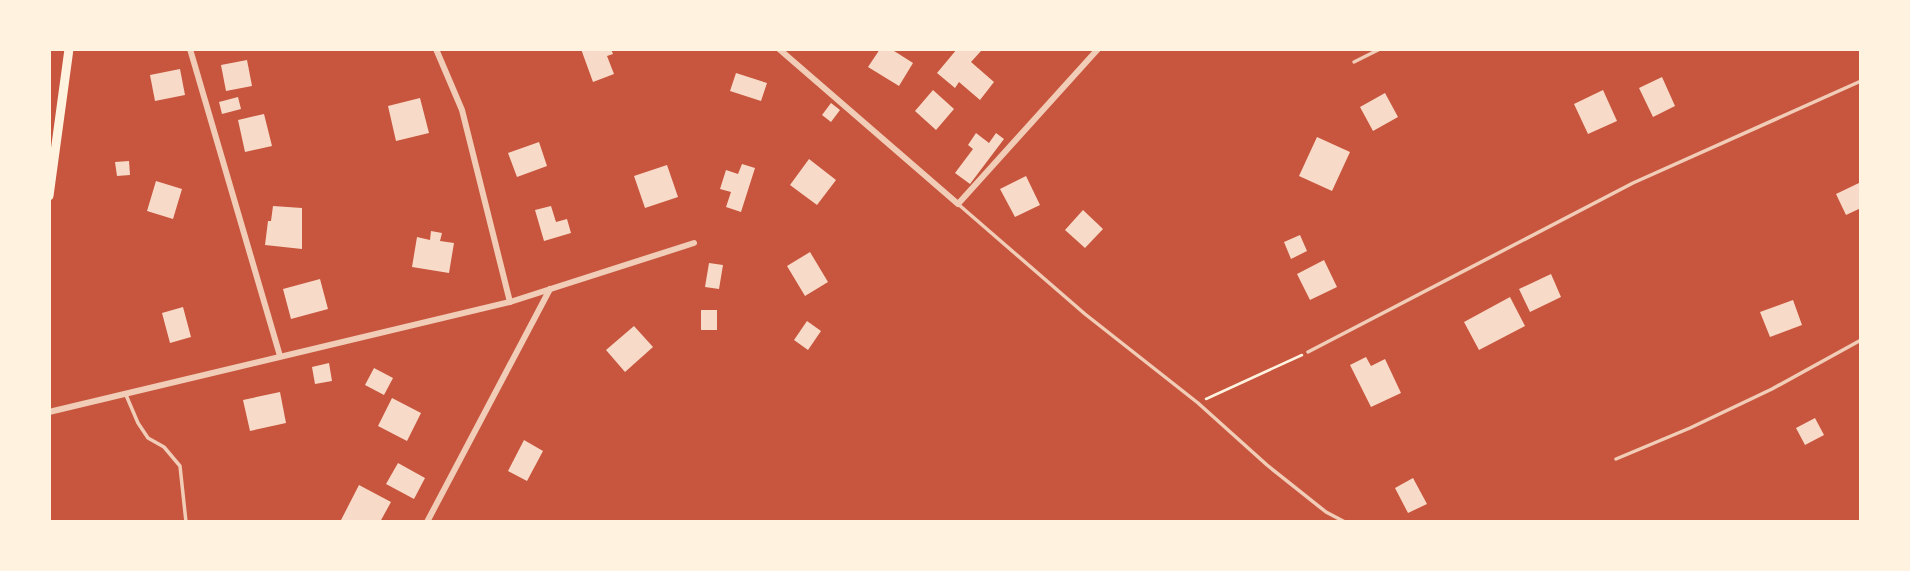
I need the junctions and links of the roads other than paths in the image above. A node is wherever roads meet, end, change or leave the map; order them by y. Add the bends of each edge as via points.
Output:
1 (69, 49) edge
2 (190, 49) edge
3 (436, 49) edge
4 (779, 49) edge
5 (1098, 49) edge
6 (1380, 49) edge
7 (1354, 62) dead end
8 (1861, 81) edge
9 (49, 196) edge
10 (958, 204) junction
11 (694, 243) dead end
12 (550, 288) junction
13 (510, 302) junction
14 (1861, 340) edge
15 (1308, 352) road end
16 (280, 356) junction
17 (125, 393) junction
18 (49, 411) edge
19 (1616, 459) dead end
20 (186, 522) edge
21 (427, 522) edge
22 (1345, 522) edge

1 - 9 main road
2 - 16 street
3 - 13 street via 462,110
4 - 10 street
5 - 10 street
6 - 7 lane
8 - 15 lane via 1633,183
10 - 22 lane via 1286,481
11 - 12 street
12 - 13 street
12 - 21 street
13 - 16 street
14 - 19 lane via 1772,389
16 - 17 street
17 - 18 street
17 - 20 lane via 148,438 164,447 180,466

